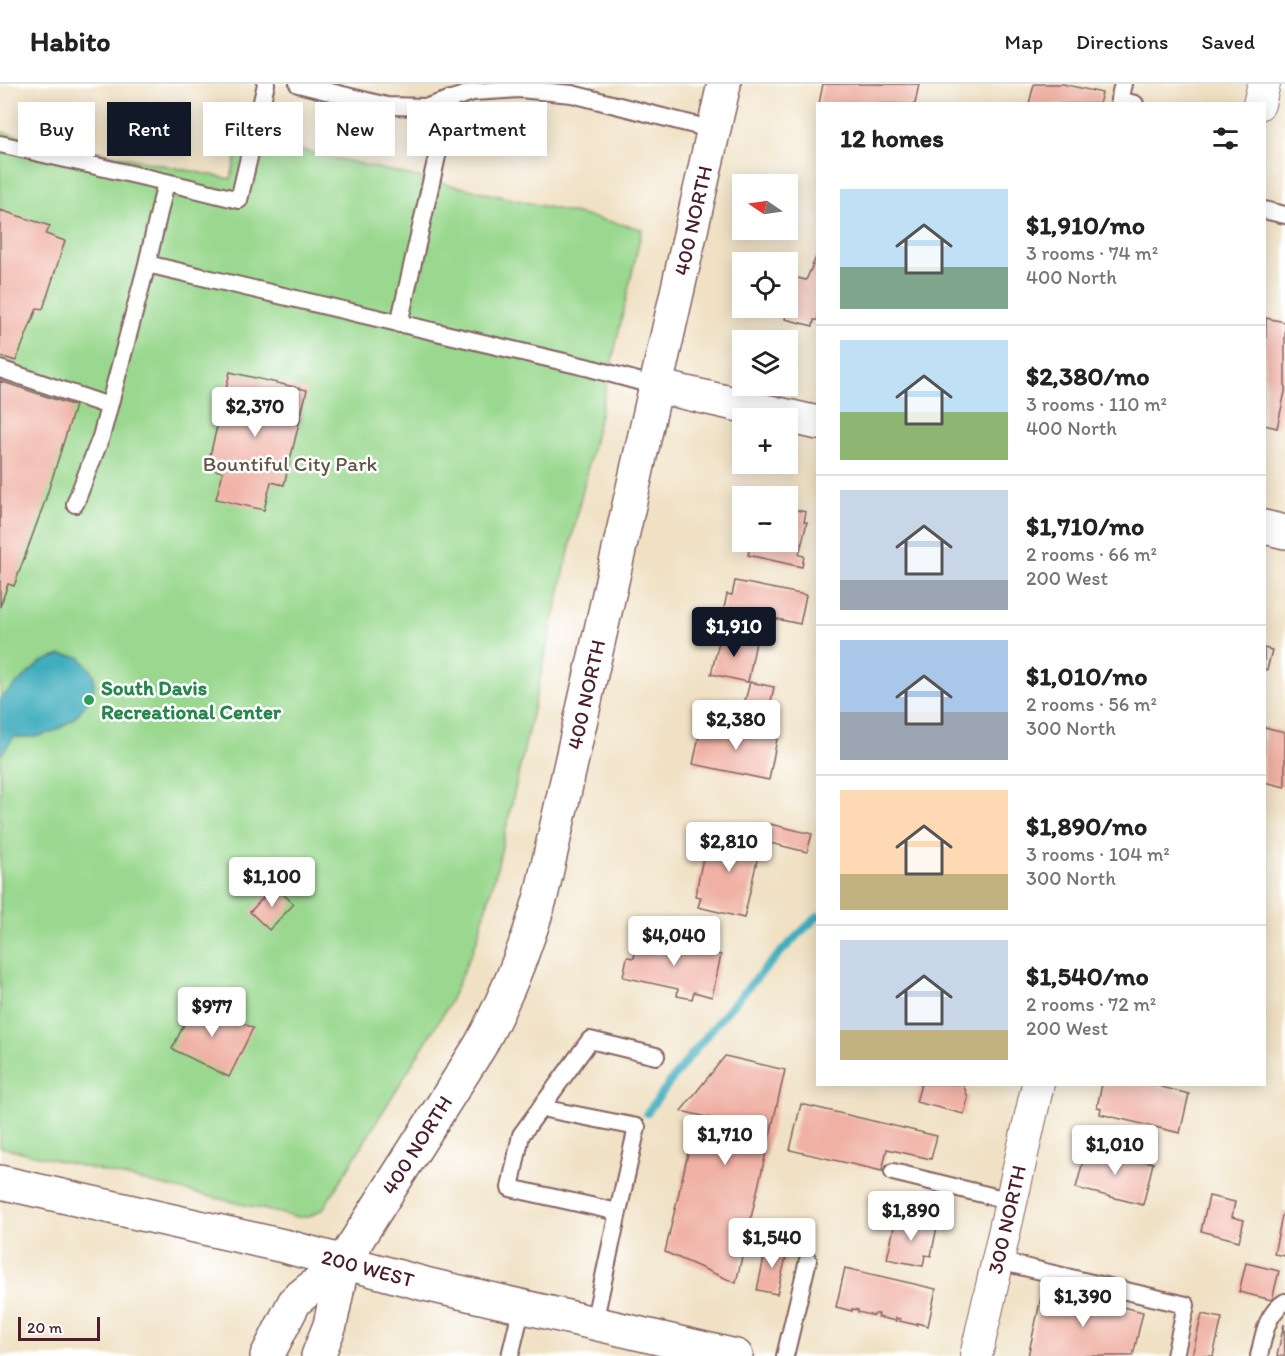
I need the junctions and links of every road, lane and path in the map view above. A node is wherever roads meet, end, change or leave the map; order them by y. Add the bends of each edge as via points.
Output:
1 (266, 84) edge
2 (297, 84) edge
3 (724, 84) edge
4 (1123, 84) edge
5 (1264, 84) edge
6 (450, 99) junction
7 (1127, 102) edge
8 (1260, 102) edge
9 (714, 130) junction
10 (0, 144) edge
11 (166, 182) junction
12 (1266, 210) edge
13 (1285, 215) edge
14 (147, 264) junction
15 (399, 324) junction
16 (0, 369) edge
17 (656, 386) junction
18 (109, 406) junction
19 (816, 423) edge
20 (75, 504) dead end
21 (1266, 527) edge
22 (1285, 532) edge
23 (657, 1056) dead end
24 (1038, 1086) edge
25 (541, 1108) junction
26 (893, 1172) dead end
27 (0, 1182) edge
28 (1011, 1201) junction
29 (618, 1212) junction
30 (808, 1260) dead end
31 (998, 1261) junction
32 (343, 1262) junction
33 (1285, 1302) edge
34 (522, 1306) junction
35 (594, 1323) junction
36 (267, 1356) edge
37 (318, 1356) edge
38 (510, 1356) edge
39 (736, 1356) edge
40 (785, 1356) edge
41 (976, 1356) edge
42 (1175, 1356) edge
43 (1259, 1356) edge

1 - 11 lane via 239,200
2 - 6 lane via 387,106 427,107
3 - 9 main road, 400 NORTH
4 - 7 lane via 1119,100
5 - 8 street
6 - 9 lane via 473,92 519,90 572,94
6 - 15 lane
9 - 17 main road, 400 NORTH
10 - 11 lane
11 - 14 lane
12 - 13 lane
14 - 15 lane
14 - 18 lane
15 - 17 lane
16 - 18 lane
17 - 19 main road
17 - 32 main road, 400 NORTH via 542,896 522,957 480,1046
18 - 20 lane
21 - 22 main road
23 - 25 lane via 590,1040
24 - 28 street, 300 NORTH
25 - 29 lane via 637,1128
25 - 29 lane via 521,1135 510,1188
26 - 28 lane
27 - 32 main road, 200 WEST
28 - 31 street, 300 NORTH
29 - 35 lane
30 - 40 lane
31 - 41 street, 300 NORTH
31 - 42 lane via 1186,1305
32 - 34 main road, 200 WEST
32 - 36 main road, 400 NORTH via 295,1300
32 - 37 main road, 400 NORTH via 330,1325
33 - 43 lane via 1272,1312
34 - 35 main road, 200 WEST
34 - 38 lane
35 - 39 main road, 200 WEST

